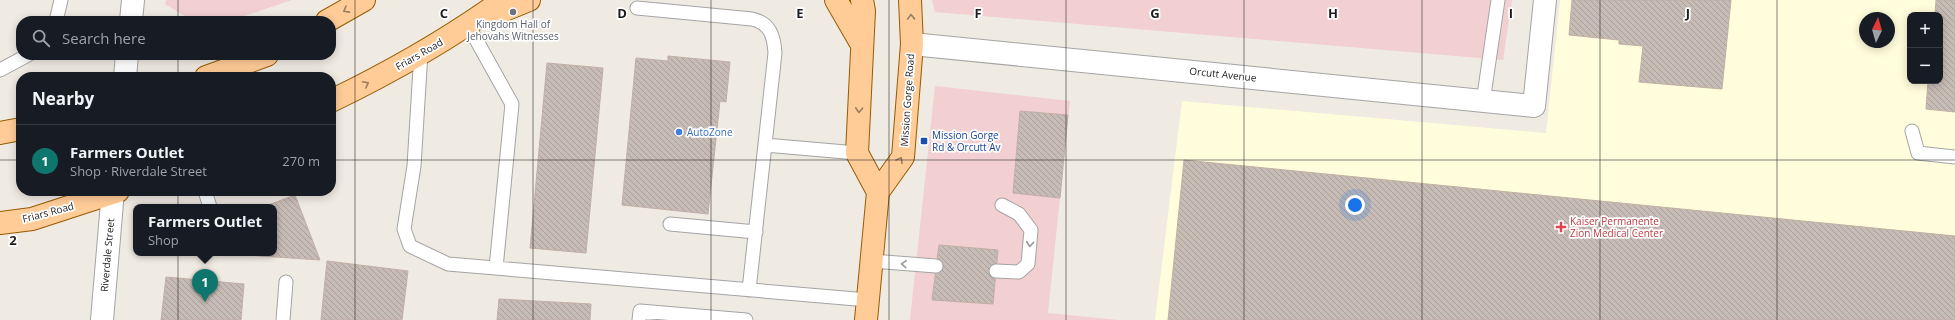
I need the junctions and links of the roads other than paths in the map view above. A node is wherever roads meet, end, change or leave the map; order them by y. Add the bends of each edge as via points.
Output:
1 (61, 0) edge
2 (133, 0) edge
3 (364, 0) edge
4 (503, 0) edge
5 (529, 0) edge
6 (836, 0) edge
7 (862, 0) edge
8 (910, 0) edge
9 (1498, 0) edge
10 (1545, 0) edge
11 (637, 8) dead end
12 (57, 16) edge
13 (131, 16) edge
14 (336, 16) edge
15 (468, 25) junction
16 (912, 44) junction
17 (862, 45) junction
18 (422, 52) junction
19 (19, 60) edge
20 (127, 60) edge
21 (253, 60) edge
22 (0, 70) edge
23 (125, 72) edge
24 (220, 72) edge
25 (336, 99) edge
26 (1483, 102) junction
27 (16, 130) edge
28 (1912, 131) dead end
29 (0, 133) edge
30 (765, 145) junction
31 (857, 153) junction
32 (1955, 157) edge
33 (878, 192) junction
34 (103, 196) edge
35 (115, 196) edge
36 (1002, 205) dead end
37 (0, 223) edge
38 (670, 224) dead end
39 (756, 232) junction
40 (872, 261) junction
41 (936, 266) dead end
42 (496, 268) junction
43 (996, 271) dead end
44 (286, 282) dead end
45 (749, 290) junction
46 (867, 310) edge
47 (102, 320) edge
48 (282, 320) edge
49 (639, 320) edge
50 (746, 320) edge

1 - 12 lane
2 - 13 street
3 -> 14 main road
4 - 15 main road, Friars Road
5 - 15 main road
6 - 17 main road
7 - 17 main road
16 -> 8 main road, Mission Gorge Road
9 - 26 lane
10 - 26 street, Orcutt Avenue via 1534,106
11 - 30 lane via 752,19 765,24 774,40 775,52
15 - 18 main road, Friars Road
15 - 42 lane via 512,104
16 - 26 street, Orcutt Avenue
33 -> 16 main road, Mission Gorge Road via 903,157
17 -> 31 main road
25 -> 18 main road, Friars Road
18 - 42 lane via 414,166 404,229 410,246 448,264
19 - 22 lane
20 - 23 street
21 - 24 main road
27 - 29 main road
28 - 32 lane via 1918,153
30 - 31 lane
30 - 39 lane
31 - 33 main road
33 - 40 main road
34 - 37 main road, Friars Road via 32,219
35 - 47 street, Riverdale Street
36 -> 43 lane via 1019,214 1031,230 1028,264 1019,272
38 - 39 lane
39 - 45 lane
41 -> 40 lane
40 - 46 main road
42 - 45 lane
44 - 48 lane
45 - 46 lane
49 - 50 lane via 640,311

